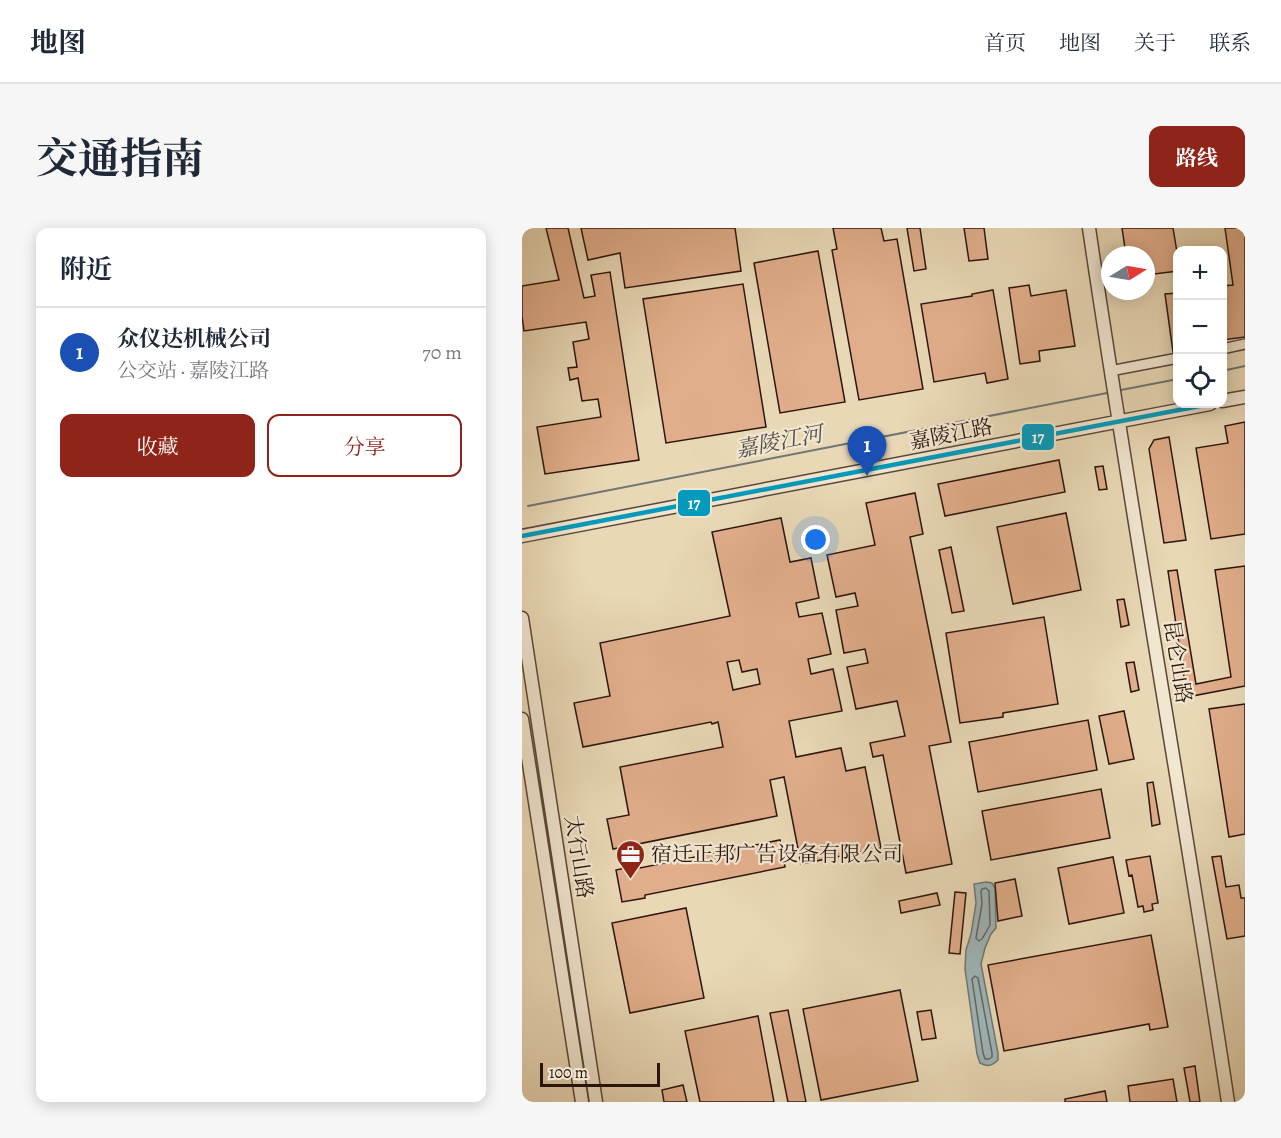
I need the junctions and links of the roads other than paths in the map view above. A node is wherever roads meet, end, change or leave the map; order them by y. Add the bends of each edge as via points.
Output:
1 (1089, 228) edge
2 (1245, 344) edge
3 (1227, 347) edge
4 (1173, 358) edge
5 (1110, 371) junction
6 (1245, 397) edge
7 (1227, 400) edge
8 (1190, 408) edge
9 (1119, 422) junction
10 (522, 536) edge
11 (522, 618) edge
12 (522, 719) edge
13 (582, 1102) edge
14 (596, 1102) edge
15 (1228, 1102) edge

1 - 5 street, 昆仑山路
2 - 3 street
4 - 5 street
5 - 9 street, 昆仑山路
6 - 7 street
8 - 9 street, 嘉陵江路
9 - 10 street, 嘉陵江路
9 - 15 street, 昆仑山路
11 - 14 street, 太行山路
12 - 13 street, 太行山路

